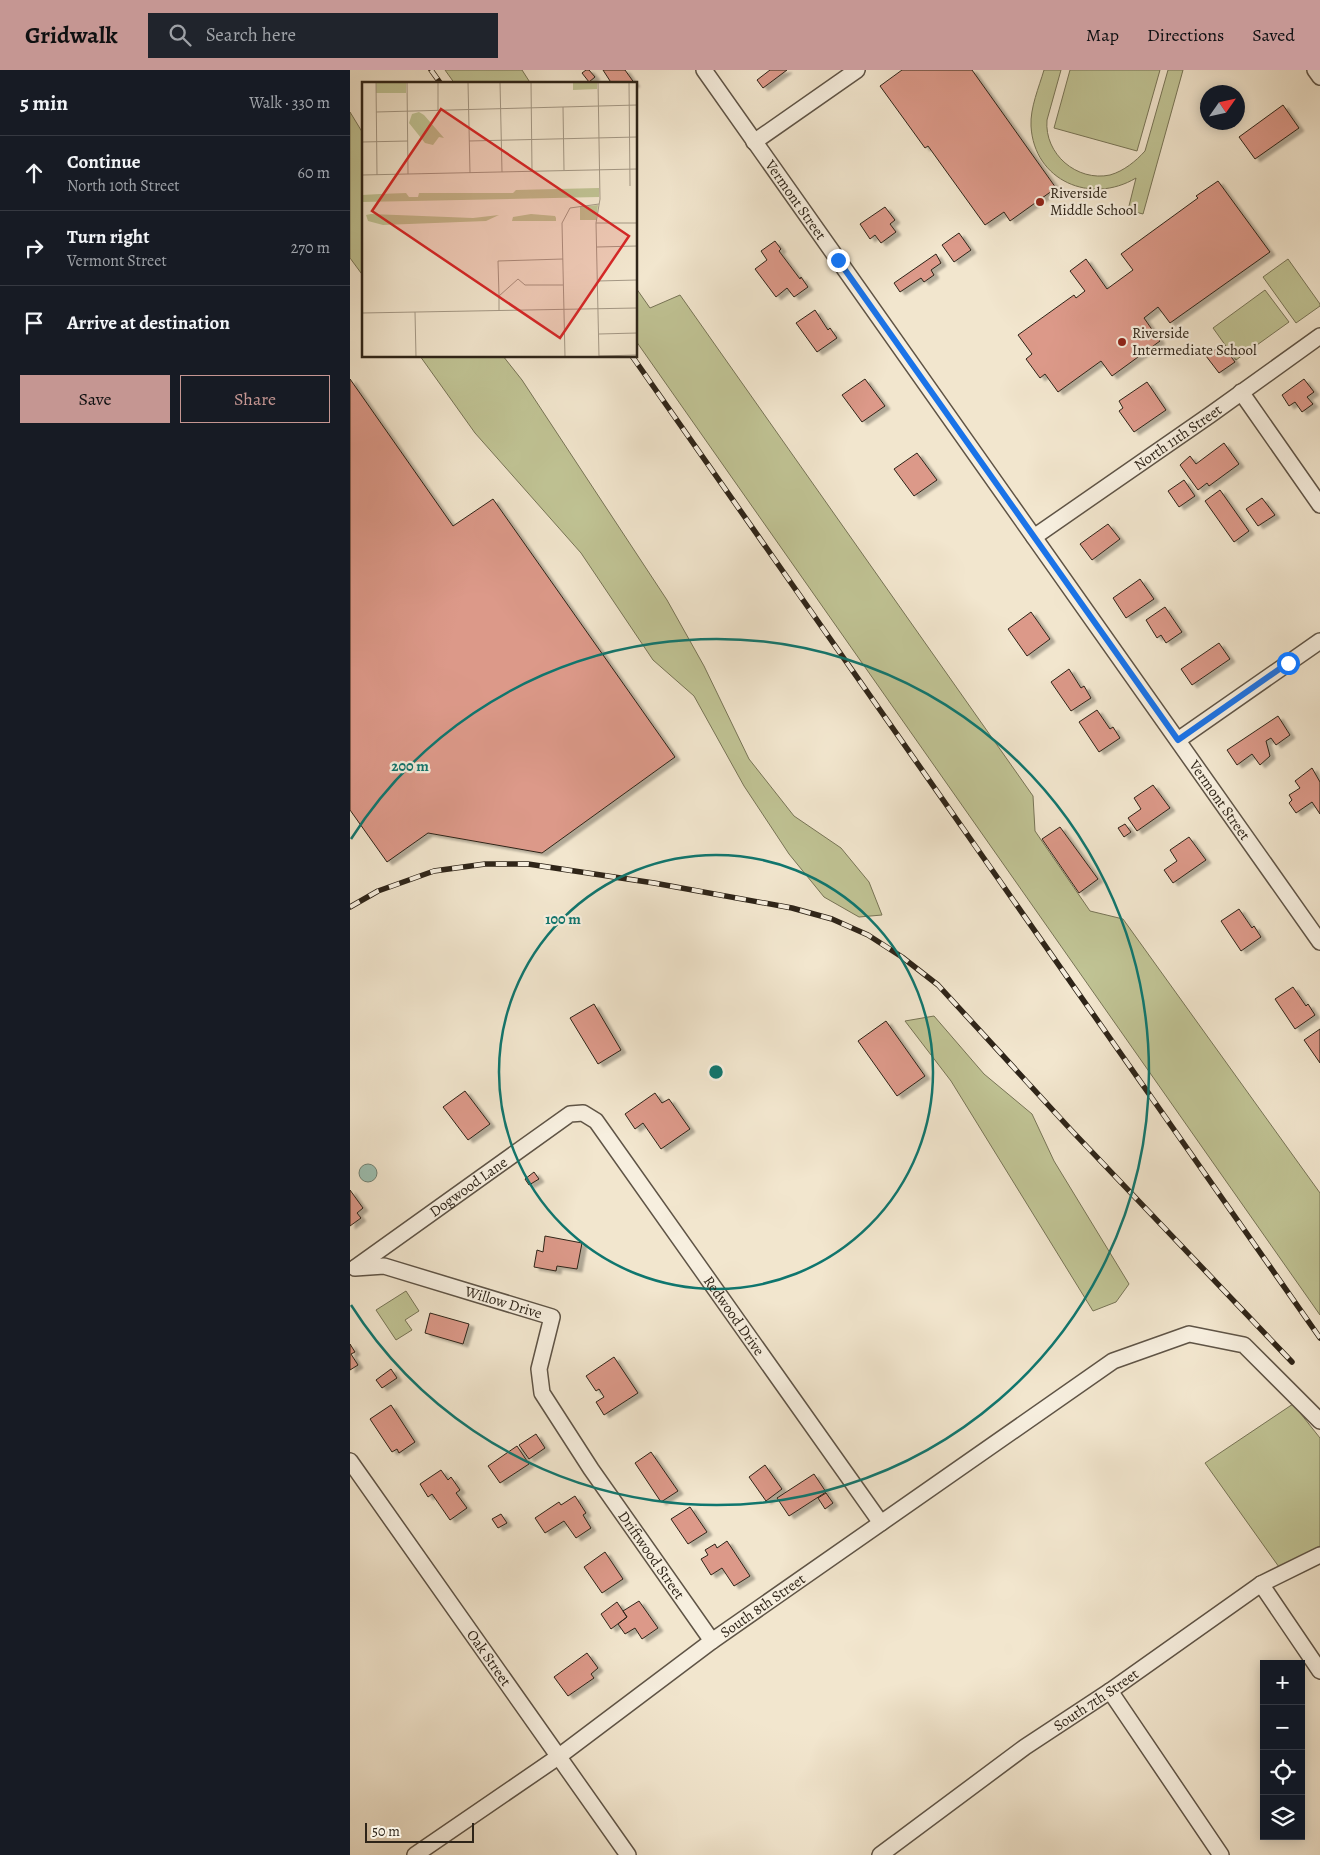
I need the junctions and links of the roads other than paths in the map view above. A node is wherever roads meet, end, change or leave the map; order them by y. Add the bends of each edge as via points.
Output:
1 (704, 70) edge
2 (856, 70) edge
3 (1315, 70) edge
4 (1320, 77) edge
5 (754, 142) junction
6 (1320, 336) edge
7 (1241, 392) junction
8 (1320, 505) edge
9 (1034, 537) junction
10 (1320, 641) edge
11 (1178, 740) junction
12 (1319, 938) edge
13 (583, 1113) joint
14 (353, 1269) edge
15 (1320, 1421) edge
16 (350, 1460) edge
17 (591, 1469) joint
18 (881, 1523) junction
19 (1320, 1555) edge
20 (1260, 1584) junction
21 (712, 1641) junction
22 (1320, 1671) edge
23 (1110, 1691) junction
24 (558, 1757) junction
25 (887, 1853) edge
26 (415, 1855) edge
27 (628, 1855) edge
28 (1221, 1855) edge

1 - 5 street, Vermont Street
2 - 5 street
3 - 4 street
5 - 9 street, Vermont Street
6 - 7 street, North 11th Street
7 - 8 street
7 - 9 street, North 11th Street
9 - 11 street, Vermont Street
10 - 11 street
11 - 12 street, Vermont Street
13 - 14 street, Dogwood Lane via 570,1114
13 - 18 street, Redwood Drive via 596,1121
14 - 17 street, Willow Drive via 384,1266 552,1317 540,1368 542,1393
15 - 18 street, South 8th Street via 1244,1345 1188,1334 1114,1361
16 - 24 street, Oak Street
17 - 21 street, Driftwood Street
18 - 21 street, South 8th Street
19 - 20 street, South 7th Street
20 - 22 street
20 - 23 street, South 7th Street
21 - 24 street, South 8th Street
23 - 25 street, South 7th Street via 1026,1747
23 - 28 street
24 - 26 street, South 8th Street
24 - 27 street, Oak Street

